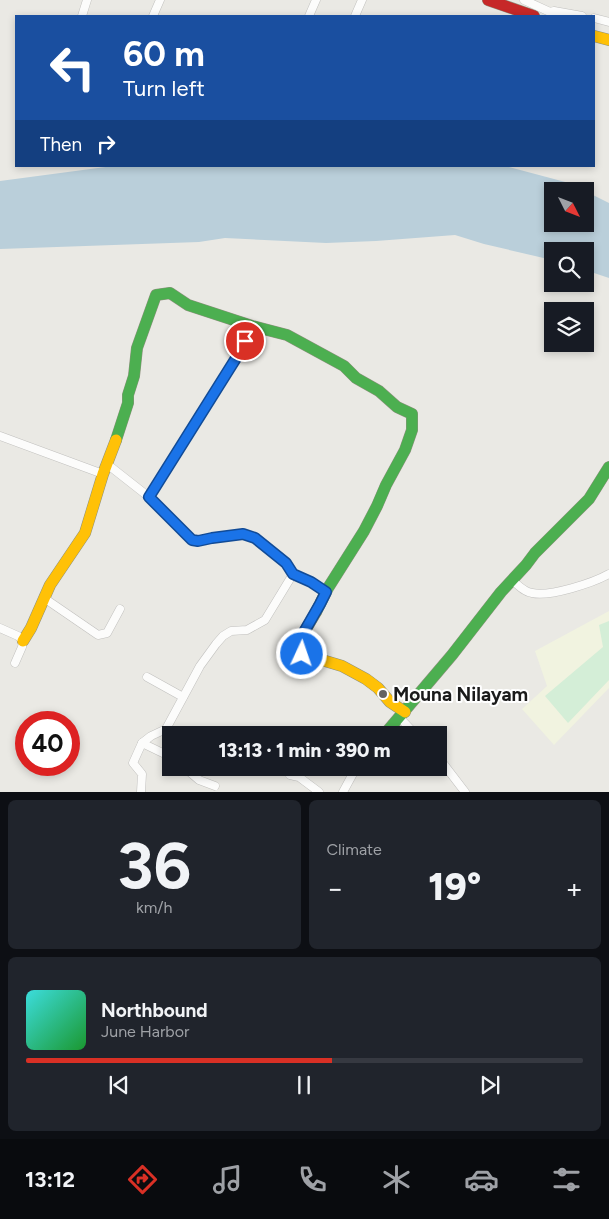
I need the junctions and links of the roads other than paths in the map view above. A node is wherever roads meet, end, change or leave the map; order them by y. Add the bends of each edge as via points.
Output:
1 (86, 0) edge
2 (160, 0) edge
3 (316, 0) edge
4 (362, 0) edge
5 (488, 0) edge
6 (524, 0) edge
7 (82, 15) edge
8 (153, 15) edge
9 (309, 15) edge
10 (355, 15) edge
11 (531, 15) edge
12 (576, 15) edge
13 (595, 18) edge
14 (609, 22) edge
15 (595, 36) edge
16 (609, 40) edge
17 (252, 326) junction
18 (0, 436) edge
19 (609, 467) edge
20 (105, 469) junction
21 (149, 497) junction
22 (293, 574) junction
23 (609, 574) edge
24 (512, 580) junction
25 (326, 592) junction
26 (44, 598) junction
27 (120, 609) dead end
28 (0, 628) edge
29 (23, 641) junction
30 (15, 663) dead end
31 (147, 677) dead end
32 (183, 697) junction
33 (402, 715) junction
34 (392, 726) edge
35 (410, 726) edge
36 (142, 743) junction
37 (162, 753) edge
38 (447, 768) edge
39 (195, 776) edge
40 (293, 776) edge
41 (352, 776) edge
42 (215, 786) dead end
43 (141, 792) edge
44 (319, 792) edge
45 (343, 792) edge
46 (465, 792) edge

1 - 7 street
2 - 8 street
3 - 9 street
4 - 10 street
5 - 11 main road
6 - 12 street via 550,12
13 - 14 street
15 - 16 main road
17 - 20 main road via 188,305 170,294 156,295 137,348 128,403
17 - 21 street via 238,355
17 - 25 main road via 287,335 344,366 397,407 412,414 412,430 405,450 364,531
18 - 20 street
19 - 24 main road via 589,499
20 - 21 street
20 - 26 main road via 85,532
21 - 22 street via 192,540 243,534 255,538 286,563
22 - 25 street
22 - 32 street via 264,620 247,630 231,630 223,636 200,666
23 - 24 street via 573,588 541,594 527,592
24 - 33 main road
25 - 33 main road via 296,646 302,654 342,666 366,680 378,688
26 - 27 street via 98,635 107,633
26 - 29 main road
28 - 29 street
29 - 30 street
31 - 32 street
32 - 36 street via 166,729
33 - 34 main road
33 - 35 street
36 - 37 street
36 - 43 street via 133,763 142,774
38 - 46 street
39 - 42 street
40 - 44 street
41 - 45 street

